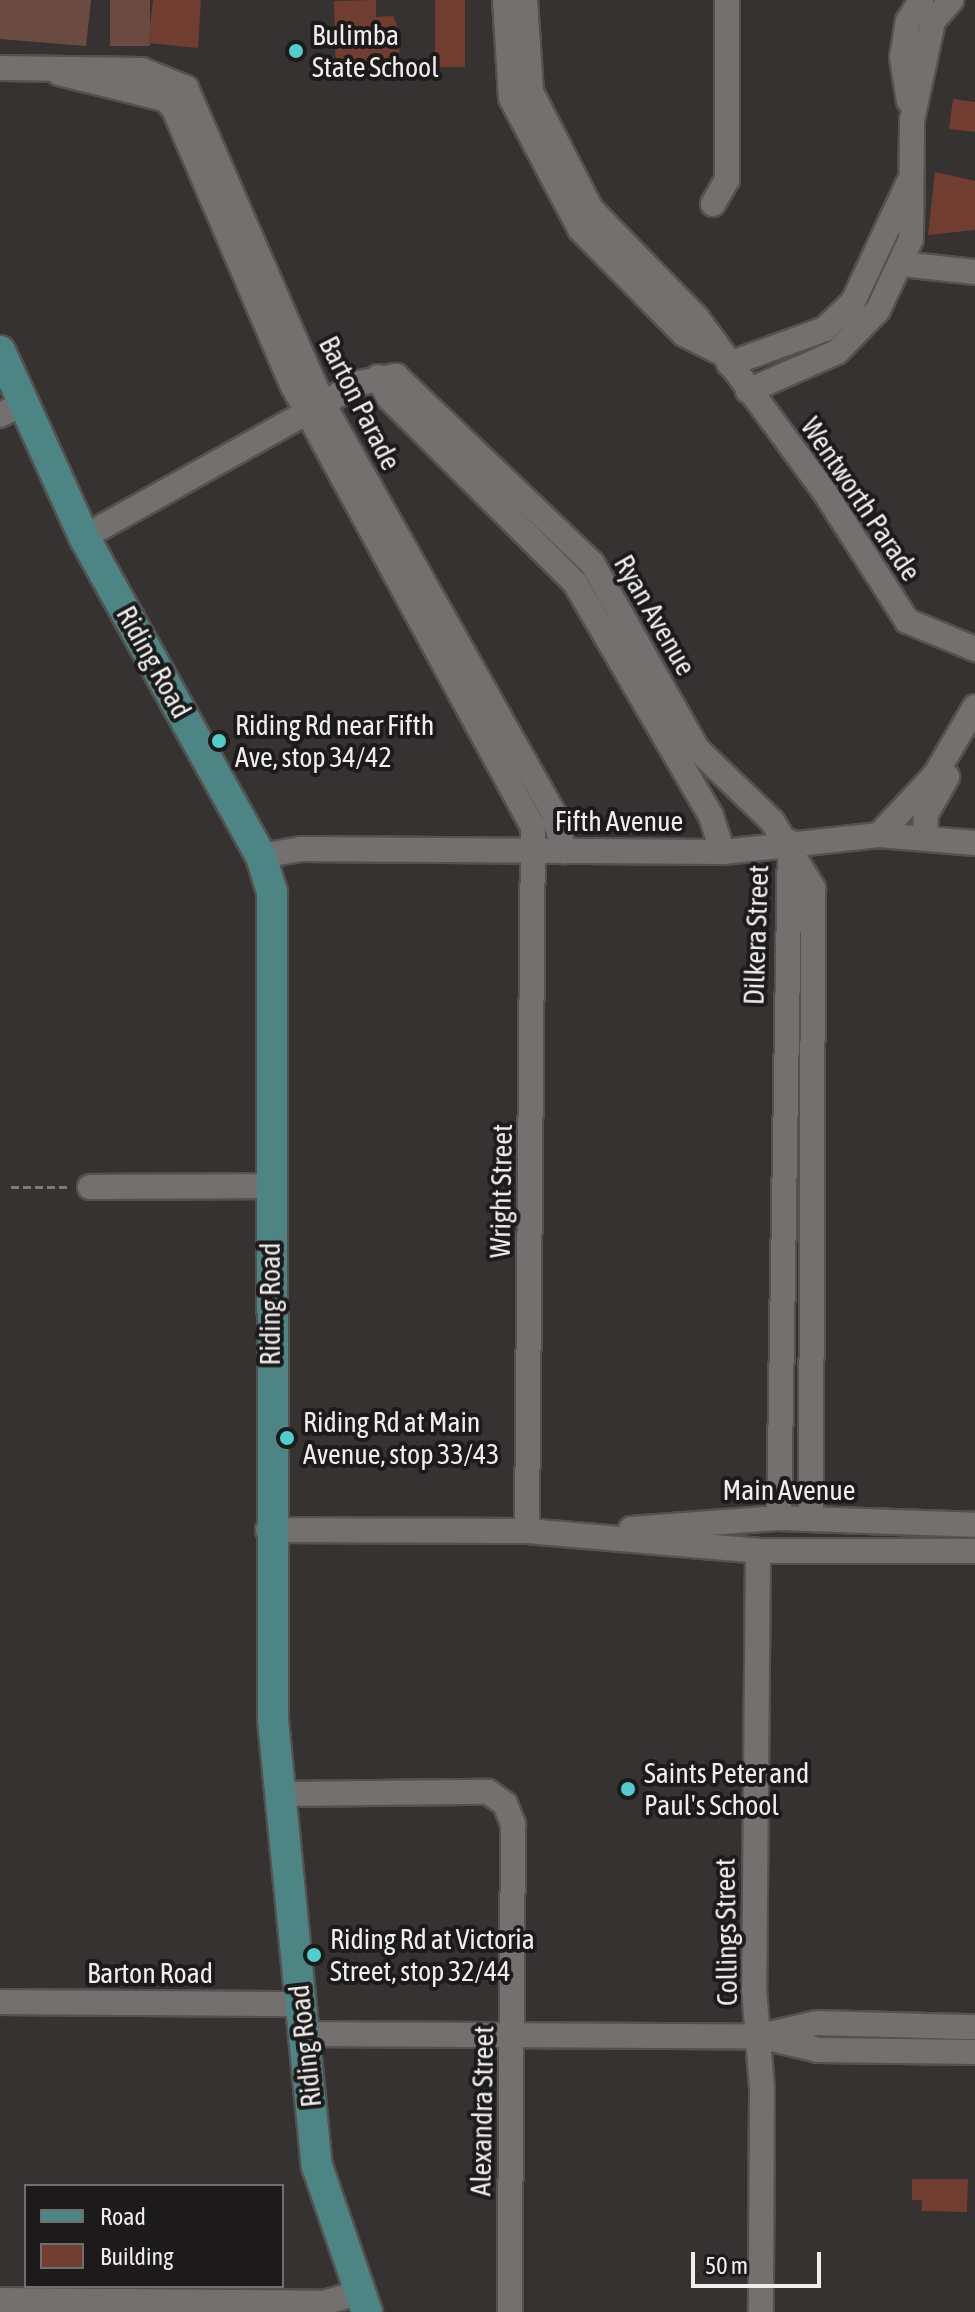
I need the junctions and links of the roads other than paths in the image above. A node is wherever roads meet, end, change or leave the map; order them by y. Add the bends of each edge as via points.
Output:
1 (505, 0) edge
2 (525, 0) edge
3 (727, 0) edge
4 (921, 0) edge
5 (951, 0) edge
6 (0, 68) edge
7 (912, 120) junction
8 (909, 182) junction
9 (713, 204) dead end
10 (902, 264) junction
11 (975, 272) edge
12 (0, 351) edge
13 (724, 358) junction
14 (378, 377) junction
15 (748, 391) junction
16 (314, 407) junction
17 (12, 410) edge
18 (84, 537) junction
19 (975, 649) edge
20 (975, 707) edge
21 (975, 740) edge
22 (879, 835) junction
23 (925, 837) junction
24 (790, 842) junction
25 (975, 843) edge
26 (535, 851) junction
27 (564, 851) junction
28 (723, 852) junction
29 (261, 856) junction
30 (271, 1186) junction
31 (90, 1187) road end
32 (779, 1518) junction
33 (811, 1518) junction
34 (975, 1525) edge
35 (268, 1530) junction
36 (527, 1531) junction
37 (605, 1534) junction
38 (758, 1551) junction
39 (975, 1551) edge
40 (281, 1794) junction
41 (0, 2002) edge
42 (300, 2004) junction
43 (975, 2027) edge
44 (303, 2034) junction
45 (513, 2035) junction
46 (759, 2036) junction
47 (975, 2052) edge
48 (0, 2300) edge
49 (363, 2302) edge
50 (510, 2312) edge
51 (761, 2312) edge

1 - 13 street, Wentworth Parade via 511,98 580,229 684,334
2 - 13 street, Wentworth Parade via 531,92 591,209 697,318
3 - 9 street via 727,180
4 - 7 street via 908,21 902,58
5 - 7 street via 933,21
6 - 16 street, Barton Parade via 59,73 165,99
7 - 8 street
8 - 10 street via 916,216
8 - 13 street via 853,302 825,329
10 - 11 street
10 - 15 street via 878,310 837,352
12 - 17 main road, Riding Road
13 - 15 street, Wentworth Parade
14 - 16 street
14 - 24 street, Ryan Avenue via 406,382 592,563 698,750
14 - 28 street, Ryan Avenue via 389,398 575,583 711,816
15 - 19 street, Wentworth Parade via 824,491 907,621
16 - 18 street
16 - 26 street, Barton Parade via 523,806
16 - 27 street, Barton Parade via 553,812
17 - 18 main road, Riding Road
18 - 29 main road, Riding Road
20 - 22 street via 935,775
21 - 23 street via 937,790
22 - 23 street, Fifth Avenue
22 - 24 street, Fifth Avenue
23 - 25 street, Fifth Avenue
24 - 28 street, Fifth Avenue
24 - 32 street, Dilkera Street
24 - 33 street, Dilkera Street via 813,888
26 - 27 street, Fifth Avenue
26 - 29 street, Fifth Avenue via 301,849
26 - 36 street, Wright Street
27 - 28 street, Fifth Avenue
29 - 30 main road, Riding Road via 276,935
30 - 31 street
30 - 35 main road, Riding Road
32 - 33 street, Main Avenue
32 - 37 street, Main Avenue via 680,1521
33 - 34 street, Main Avenue
35 - 36 street, Main Avenue
35 - 40 main road, Riding Road
36 - 37 street, Main Avenue
37 - 38 street, Main Avenue
38 - 39 street, Main Avenue
38 - 46 street, Collings Street
40 - 42 main road, Riding Road
40 - 45 street, Alexandra Street via 488,1792 505,1804 513,1824
41 - 42 street, Barton Road
42 - 44 main road, Riding Road
43 - 46 street via 817,2023
44 - 45 street
44 - 49 main road, Riding Road via 317,2166
45 - 46 street
45 - 50 street, Alexandra Street
46 - 47 street via 818,2050
46 - 51 street, Collings Street
48 - 49 street

